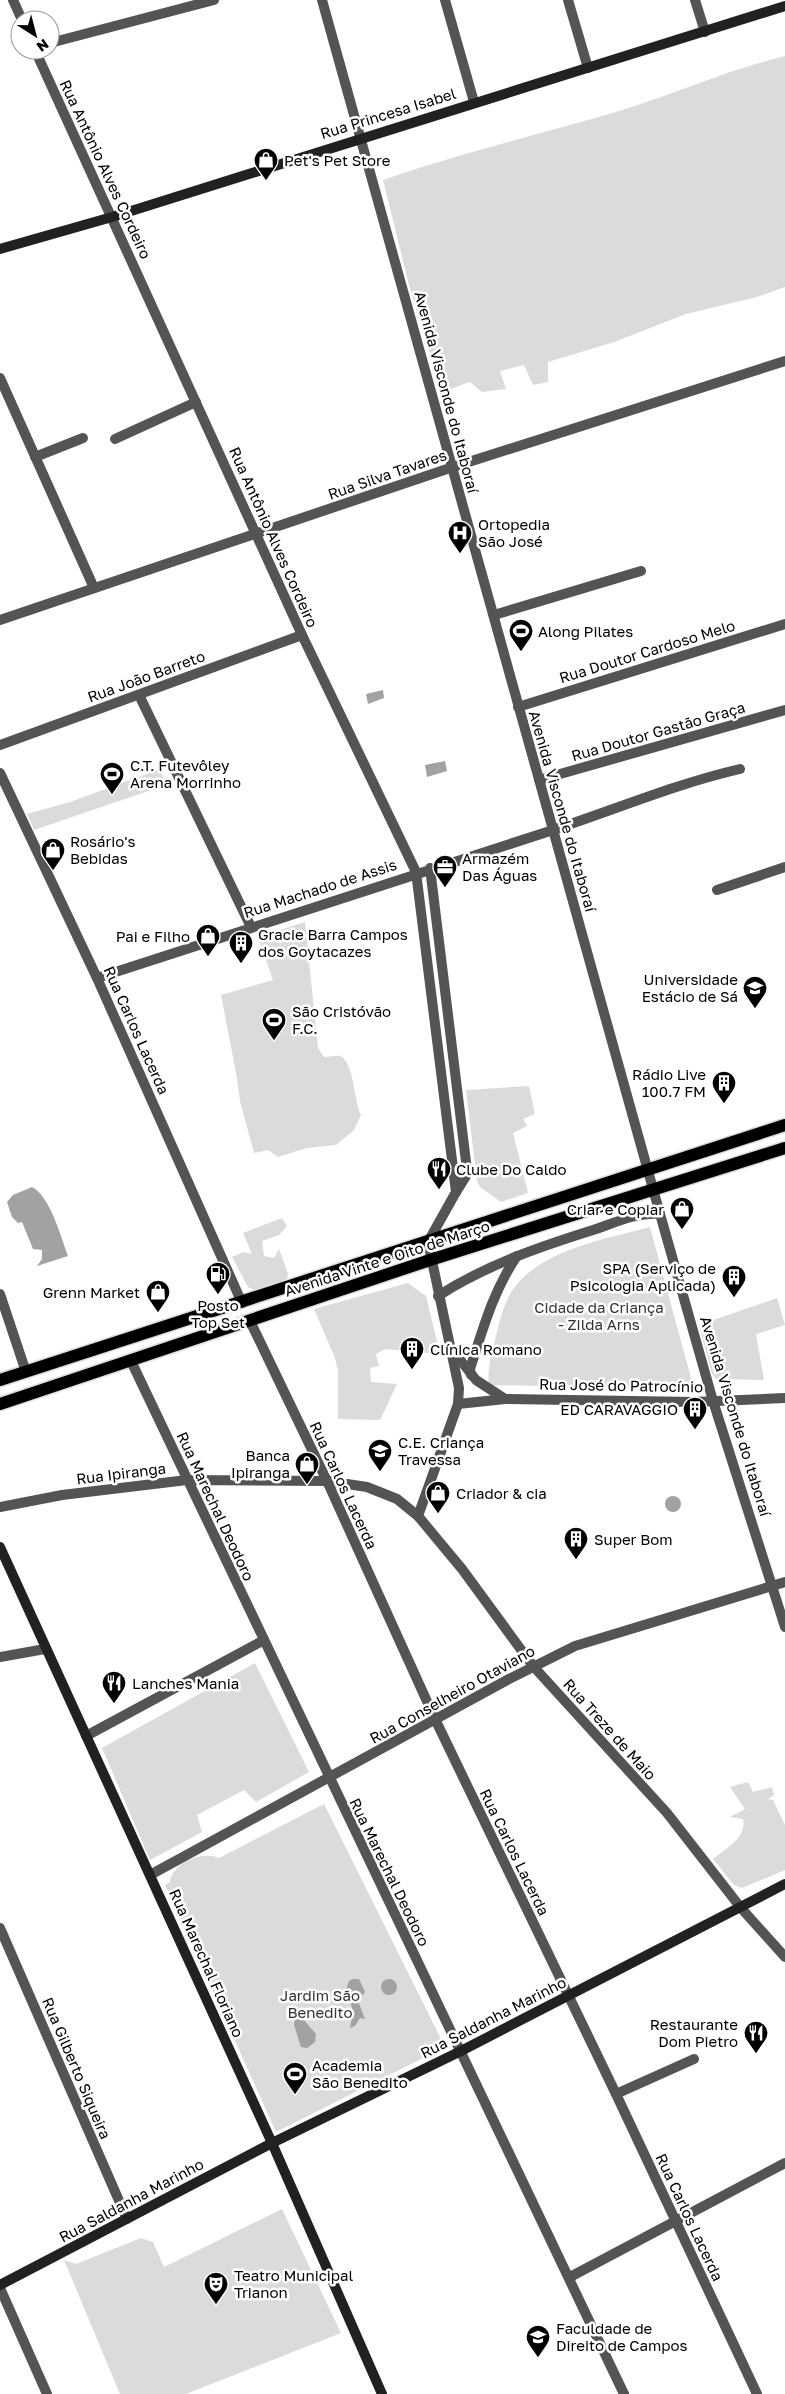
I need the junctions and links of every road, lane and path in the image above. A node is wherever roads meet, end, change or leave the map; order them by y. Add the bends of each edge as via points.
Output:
1 (214, 0) edge
2 (322, 0) edge
3 (445, 0) edge
4 (568, 0) edge
5 (695, 0) edge
6 (785, 6) edge
7 (705, 32) junction
8 (60, 40) edge
9 (40, 60) edge
10 (588, 68) junction
11 (474, 102) junction
12 (361, 137) junction
13 (112, 217) junction
14 (0, 249) edge
15 (785, 361) edge
16 (0, 378) edge
17 (196, 402) junction
18 (83, 438) dead end
19 (115, 439) dead end
20 (35, 457) junction
21 (453, 468) junction
22 (256, 534) junction
23 (641, 571) dead end
24 (94, 588) junction
25 (494, 616) junction
26 (0, 620) edge
27 (785, 624) edge
28 (302, 635) junction
29 (139, 695) junction
30 (518, 707) junction
31 (785, 710) edge
32 (0, 745) edge
33 (740, 769) dead end
34 (0, 773) edge
35 (539, 780) junction
36 (552, 830) junction
37 (785, 867) edge
38 (430, 868) junction
39 (416, 872) junction
40 (717, 890) dead end
41 (251, 927) junction
42 (98, 978) junction
43 (451, 1048) junction
44 (438, 1050) junction
45 (785, 1125) edge
46 (785, 1148) edge
47 (648, 1170) junction
48 (653, 1189) junction
49 (456, 1192) junction
50 (660, 1214) junction
51 (428, 1242) junction
52 (518, 1256) junction
53 (430, 1260) junction
54 (0, 1294) edge
55 (438, 1296) junction
56 (242, 1303) junction
57 (250, 1321) junction
58 (451, 1347) junction
59 (131, 1361) junction
60 (26, 1372) junction
61 (471, 1375) junction
62 (0, 1380) edge
63 (785, 1398) edge
64 (505, 1399) junction
65 (713, 1401) junction
66 (0, 1404) edge
67 (458, 1404) junction
68 (187, 1480) junction
69 (327, 1481) junction
70 (0, 1507) edge
71 (418, 1516) junction
72 (0, 1547) edge
73 (785, 1582) edge
74 (773, 1586) junction
75 (785, 1627) edge
76 (264, 1640) junction
77 (45, 1649) junction
78 (0, 1657) edge
79 (533, 1666) junction
80 (435, 1719) junction
81 (86, 1736) junction
82 (329, 1779) junction
83 (150, 1874) junction
84 (785, 1884) edge
85 (741, 1908) junction
86 (0, 1928) edge
87 (785, 1957) edge
88 (567, 1997) junction
89 (459, 2052) junction
90 (694, 2059) dead end
91 (616, 2094) junction
92 (272, 2144) junction
93 (784, 2166) edge
94 (127, 2219) junction
95 (676, 2222) junction
96 (570, 2277) junction
97 (0, 2287) edge
98 (48, 2394) edge
99 (382, 2394) edge
100 (624, 2394) edge
101 (757, 2394) edge

1 - 8 street
2 - 12 street, Avenida Visconde do Itaboraí
3 - 11 street
4 - 10 street
5 - 7 street
6 - 7 main road, Rua Princesa Isabel
7 - 10 main road, Rua Princesa Isabel
9 - 13 street, Rua Antônio Alves Cordeiro
10 - 11 main road, Rua Princesa Isabel
11 - 12 main road, Rua Princesa Isabel
12 - 13 main road, Rua Princesa Isabel
12 - 21 street, Avenida Visconde do Itaboraí
13 - 14 main road, Rua Princesa Isabel
13 - 17 street, Rua Antônio Alves Cordeiro
15 - 21 street, Rua Silva Tavares
16 - 20 street
17 - 19 street
17 - 22 street, Rua Antônio Alves Cordeiro
18 - 20 street
20 - 24 street
21 - 22 street, Rua Silva Tavares
21 - 25 street, Avenida Visconde do Itaboraí
22 - 24 street, Rua Silva Tavares
22 - 28 street, Rua Antônio Alves Cordeiro
23 - 25 street
24 - 26 street, Rua Silva Tavares
25 - 30 street, Avenida Visconde do Itaboraí
27 - 30 street, Rua Doutor Cardoso Melo
28 - 29 street, Rua João Barreto
28 - 39 street, Rua Antônio Alves Cordeiro
29 - 32 street, Rua João Barreto
29 - 41 street
30 - 35 street, Avenida Visconde do Itaboraí
31 - 35 street, Rua Doutor Gastão Graça
33 - 36 street, Rua Machado de Assis via 659,791
34 - 42 street, Rua Carlos Lacerda
35 - 36 street, Avenida Visconde do Itaboraí
36 - 38 street, Rua Machado de Assis
36 - 47 street, Avenida Visconde do Itaboraí
37 - 40 street
38 - 39 street, Rua Machado de Assis
38 - 43 street
39 - 41 street, Rua Machado de Assis
39 - 44 street, Rua Antônio Alves Cordeiro
41 - 42 street, Rua Machado de Assis
42 - 56 street, Rua Carlos Lacerda
43 - 44 street
43 - 49 street via 467,1170
44 - 49 street, Rua Antônio Alves Cordeiro
45 - 47 main road, Avenida Vinte e Oito de Março
46 - 48 main road, Avenida Vinte e Oito de Março
47 - 48 street, Avenida Visconde do Itaboraí
47 - 51 main road, Avenida Vinte e Oito de Março
48 - 50 street, Avenida Visconde do Itaboraí
48 - 53 main road, Avenida Vinte e Oito de Março
49 - 51 street
50 - 52 street via 632,1217
50 - 65 street, Avenida Visconde do Itaboraí
51 - 53 street
51 - 56 main road, Avenida Vinte e Oito de Março
52 - 55 street via 472,1276
52 - 61 street via 500,1284 482,1326
53 - 55 street
53 - 57 main road, Avenida Vinte e Oito de Março
54 - 60 street
55 - 58 street
56 - 60 main road, Avenida Vinte e Oito de Março
57 - 59 main road, Avenida Vinte e Oito de Março
57 - 69 street, Rua Carlos Lacerda
58 - 61 street
58 - 67 street via 459,1388
59 - 66 main road, Avenida Vinte e Oito de Março
59 - 68 street, Rua Marechal Deodoro
60 - 62 main road, Avenida Vinte e Oito de Março
61 - 64 street
63 - 65 street, Rua José do Patrocínio
64 - 65 street, Rua José do Patrocínio
64 - 67 street, Rua José do Patrocínio
65 - 74 street, Avenida Visconde do Itaboraí
67 - 71 street
68 - 69 street, Rua Ipiranga
68 - 70 street, Rua Ipiranga via 62,1495
68 - 76 street, Rua Marechal Deodoro
69 - 71 street, Rua Ipiranga via 367,1487 397,1499
69 - 80 street, Rua Carlos Lacerda
71 - 79 street, Rua Treze de Maio via 462,1569
72 - 77 main road, Rua Marechal Floriano
73 - 74 street, Rua Conselheiro Otaviano
74 - 75 street, Avenida Visconde do Itaboraí
74 - 79 street, Rua Conselheiro Otaviano via 575,1646
76 - 81 street
76 - 82 street, Rua Marechal Deodoro
77 - 78 street
77 - 81 main road, Rua Marechal Floriano
79 - 80 street, Rua Conselheiro Otaviano
79 - 85 street, Rua Treze de Maio via 667,1813
80 - 82 street, Rua Conselheiro Otaviano
80 - 88 street, Rua Carlos Lacerda
81 - 83 main road, Rua Marechal Floriano
82 - 83 street, Rua Conselheiro Otaviano
82 - 89 street, Rua Marechal Deodoro
83 - 92 main road, Rua Marechal Floriano
84 - 85 main road, Rua Saldanha Marinho
85 - 87 street, Rua Treze de Maio
85 - 88 main road, Rua Saldanha Marinho
86 - 94 street, Rua Gilberto Siqueira
88 - 89 main road, Rua Saldanha Marinho
88 - 91 street, Rua Carlos Lacerda
89 - 92 main road, Rua Saldanha Marinho
89 - 96 street, Rua Marechal Deodoro
90 - 91 street
91 - 95 street, Rua Carlos Lacerda
92 - 94 main road, Rua Saldanha Marinho
92 - 99 main road, Rua Marechal Floriano
93 - 95 street
94 - 97 main road, Rua Saldanha Marinho
95 - 96 street
95 - 101 street, Rua Carlos Lacerda
96 - 100 street, Rua Marechal Deodoro
97 - 98 street

